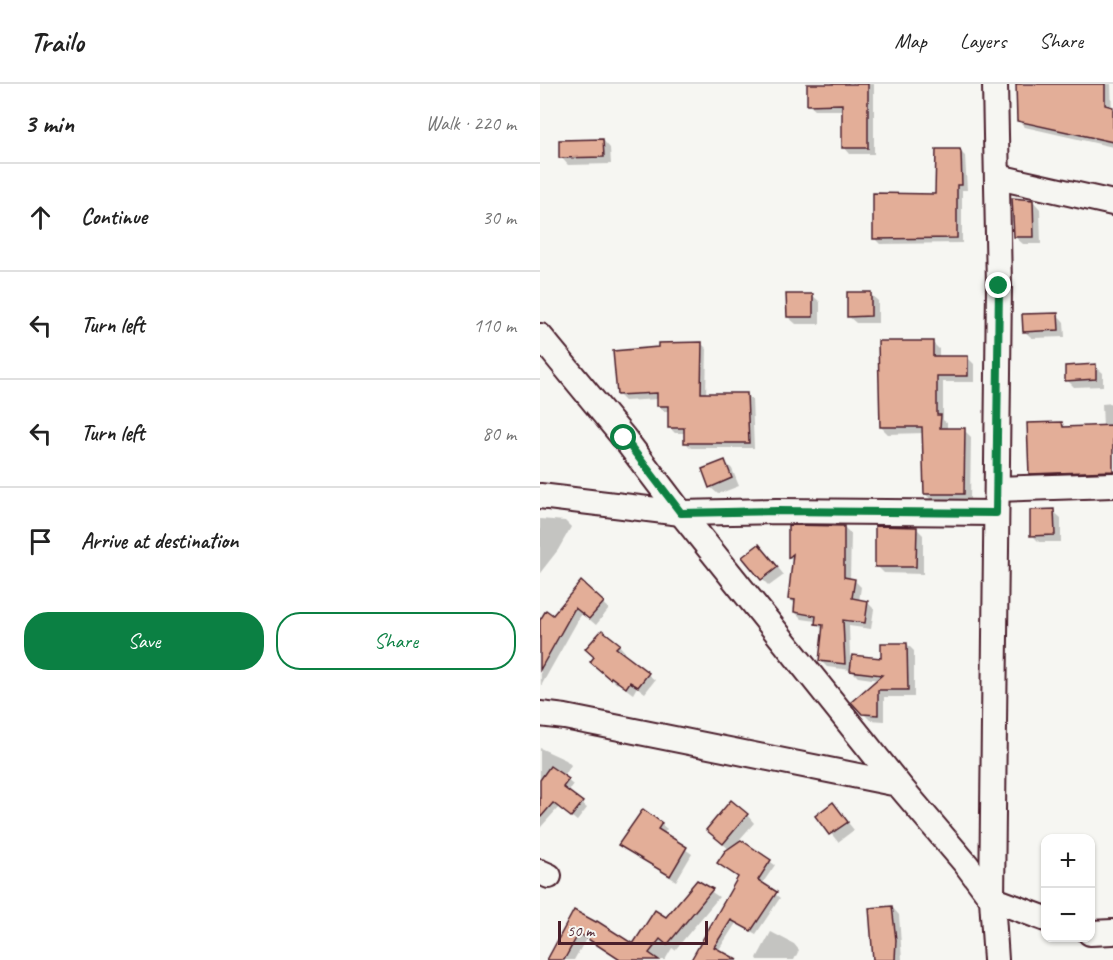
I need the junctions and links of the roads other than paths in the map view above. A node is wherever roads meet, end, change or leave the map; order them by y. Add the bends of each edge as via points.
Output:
1 (995, 84) edge
2 (998, 177) junction
3 (1113, 203) edge
4 (540, 336) edge
5 (1113, 485) edge
6 (997, 489) junction
7 (540, 496) edge
8 (681, 513) junction
9 (996, 513) junction
10 (540, 714) edge
11 (898, 784) junction
12 (992, 899) junction
13 (1041, 917) edge
14 (1113, 932) edge
15 (1095, 933) edge
16 (996, 960) edge

1 - 2 street
2 - 3 street
2 - 6 street
4 - 8 street
5 - 6 street
6 - 9 street
7 - 8 street
8 - 9 street
8 - 11 street
9 - 12 street
10 - 11 street
11 - 12 street
12 - 13 street
12 - 16 street
14 - 15 street

